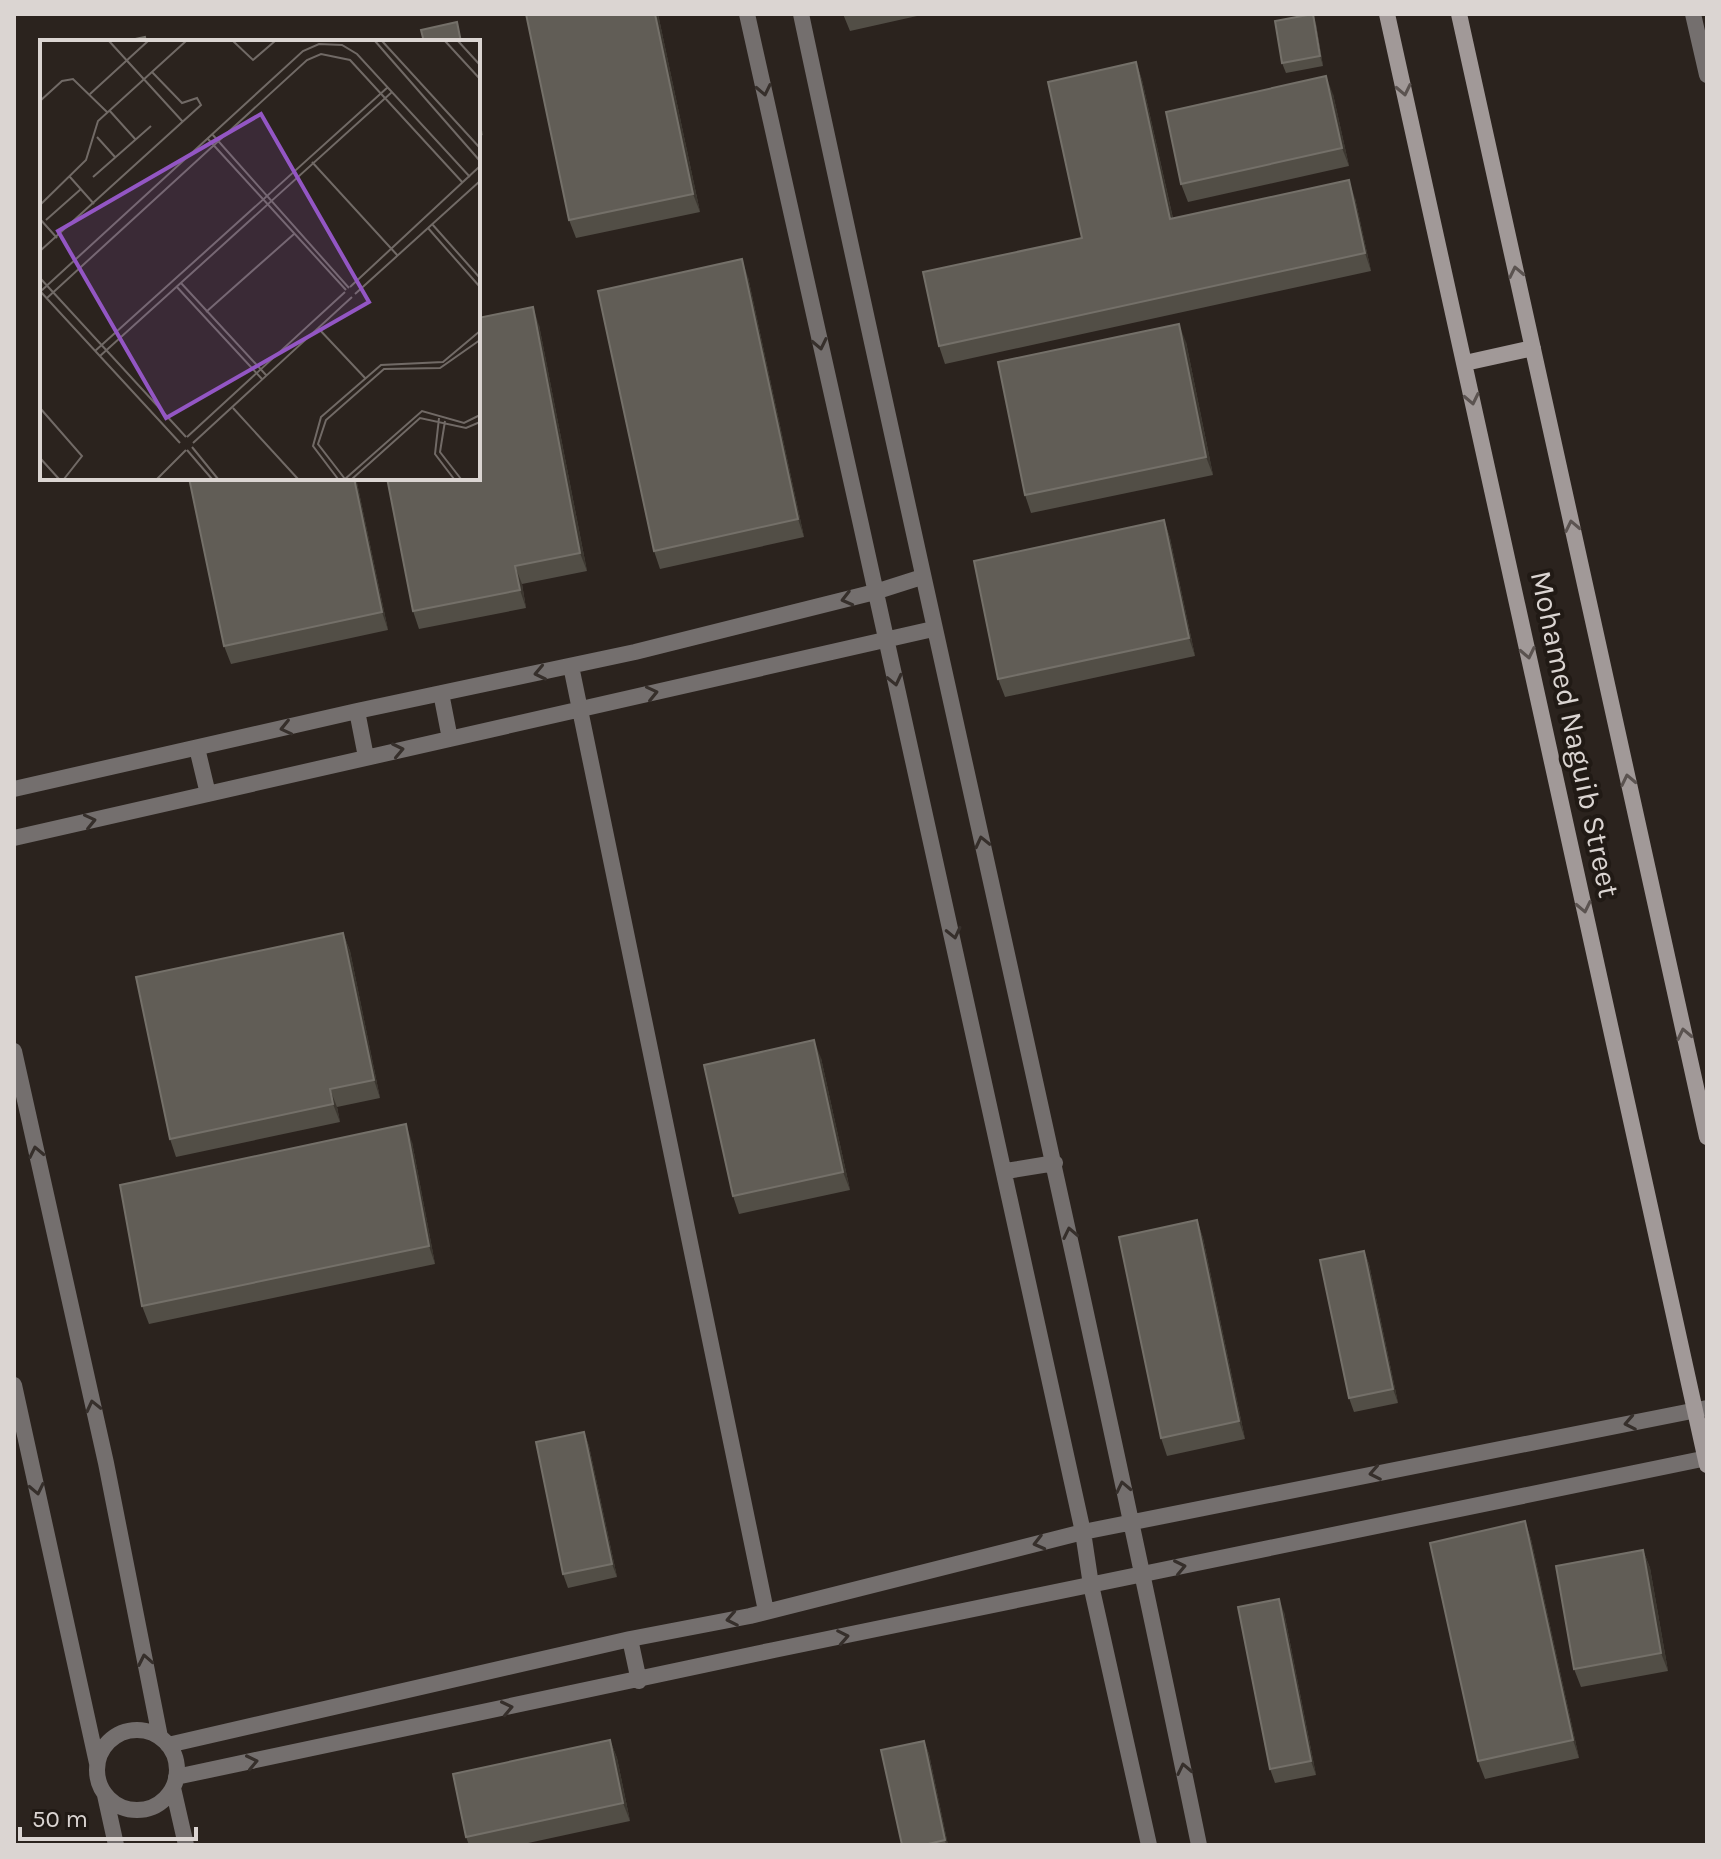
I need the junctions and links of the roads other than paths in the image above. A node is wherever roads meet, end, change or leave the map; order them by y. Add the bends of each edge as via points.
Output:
1 (747, 14) edge
2 (801, 14) edge
3 (1387, 14) edge
4 (1459, 14) edge
5 (1693, 14) edge
6 (1707, 75) edge
7 (1533, 348) junction
8 (1465, 363) junction
9 (922, 577) junction
10 (875, 592) junction
11 (933, 629) junction
12 (886, 639) junction
13 (571, 666) junction
14 (441, 693) junction
15 (580, 709) junction
16 (357, 711) junction
17 (450, 739) junction
18 (197, 748) junction
19 (366, 757) junction
20 (14, 789) edge
21 (208, 794) junction
22 (14, 838) edge
23 (14, 1051) edge
24 (1707, 1137) edge
25 (1055, 1163) junction
26 (1006, 1171) junction
27 (14, 1385) edge
28 (16, 1408) edge
29 (1701, 1409) edge
30 (1707, 1461) edge
31 (1130, 1521) junction
32 (1083, 1532) junction
33 (1144, 1575) junction
34 (1091, 1585) junction
35 (766, 1611) junction
36 (630, 1639) junction
37 (639, 1681) junction
38 (164, 1741) junction
39 (97, 1763) junction
40 (174, 1783) junction
41 (105, 1795) junction
42 (116, 1845) edge
43 (186, 1845) edge
44 (1149, 1845) edge
45 (1199, 1845) edge

1 -> 10 street
2 - 9 street
3 -> 8 street, Mohamed Naguib Street
7 -> 4 street, Mohamed Naguib Street
5 - 6 street
7 - 8 street
24 -> 7 street, Mohamed Naguib Street
8 -> 29 street, Mohamed Naguib Street
9 - 10 street
9 - 11 street
10 - 12 street
10 -> 13 street
11 - 12 street
25 -> 11 street
15 -> 12 street
12 -> 26 street
13 -> 14 street
13 - 15 street
14 - 16 street
14 - 17 street
15 - 17 street
15 - 35 street
16 -> 18 street
16 - 19 street
19 -> 17 street
18 - 20 street
18 - 21 street
19 - 21 street
22 -> 21 street
38 -> 23 street
25 - 26 street
31 -> 25 street
26 - 32 street
27 - 28 street
28 -> 39 street
29 - 30 street, Mohamed Naguib Street
29 -> 31 street
33 -> 30 street
31 - 32 street
31 - 33 street
32 - 34 street
32 -> 35 street
33 - 34 street
45 -> 33 street
37 -> 34 street
34 - 44 street
35 -> 36 street
36 - 37 street
36 - 38 street
40 -> 37 street
38 - 39 street via 150,1732 127,1731 107,1743
38 - 40 street via 177,1766
39 - 41 street
40 - 41 street via 166,1798 146,1809 123,1808
40 - 43 street
41 - 42 street

